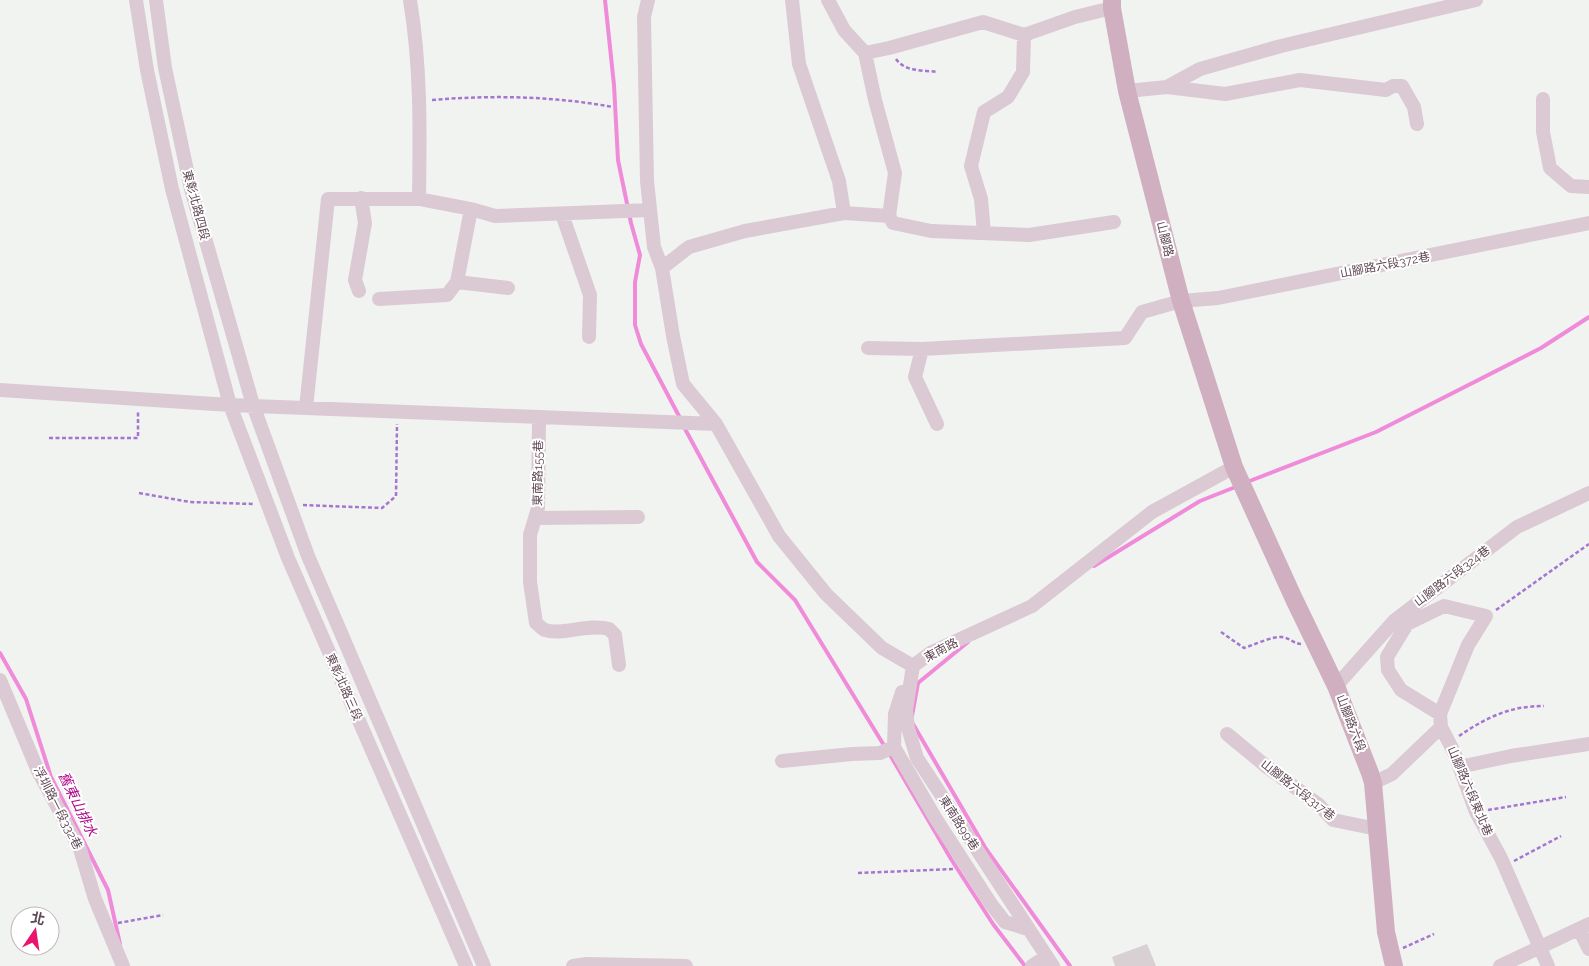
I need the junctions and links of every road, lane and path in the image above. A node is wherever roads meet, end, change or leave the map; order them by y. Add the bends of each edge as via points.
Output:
1 (136, 0) edge
2 (156, 0) edge
3 (410, 0) edge
4 (648, 0) edge
5 (792, 0) edge
6 (828, 0) edge
7 (1476, 0) edge
8 (1112, 4) edge
9 (1024, 35) junction
10 (889, 48) junction
11 (865, 53) junction
12 (938, 72) dead end
13 (1166, 87) junction
14 (1127, 91) junction
15 (1543, 98) dead end
16 (420, 101) junction
17 (613, 107) dead end
18 (1417, 124) dead end
19 (1589, 187) edge
20 (361, 198) junction
21 (419, 199) junction
22 (471, 210) junction
23 (650, 210) junction
24 (562, 214) junction
25 (844, 214) junction
26 (889, 216) junction
27 (1114, 222) dead end
28 (1589, 223) edge
29 (984, 233) junction
30 (662, 268) junction
31 (457, 282) junction
32 (508, 288) dead end
33 (360, 291) dead end
34 (379, 299) dead end
35 (1181, 301) junction
36 (589, 337) dead end
37 (868, 348) dead end
38 (922, 349) junction
39 (0, 390) edge
40 (138, 399) junction
41 (230, 405) junction
42 (253, 406) junction
43 (306, 408) junction
44 (397, 412) junction
45 (539, 418) junction
46 (716, 424) junction
47 (937, 424) dead end
48 (49, 438) dead end
49 (1236, 470) junction
50 (139, 493) dead end
51 (1589, 493) edge
52 (1247, 498) joint
53 (268, 504) junction
54 (289, 505) junction
55 (638, 517) dead end
56 (536, 518) junction
57 (1589, 544) edge
58 (1486, 616) junction
59 (1221, 632) dead end
60 (1314, 640) junction
61 (619, 665) dead end
62 (913, 666) junction
63 (0, 680) edge
64 (1336, 686) junction
65 (1544, 706) dead end
66 (1440, 720) junction
67 (1227, 734) dead end
68 (1449, 742) junction
69 (1589, 744) edge
70 (894, 747) junction
71 (782, 761) dead end
72 (1460, 767) junction
73 (1373, 783) junction
74 (1566, 797) dead end
75 (1476, 812) junction
76 (1377, 829) junction
77 (1562, 836) dead end
78 (965, 864) junction
79 (1504, 866) junction
80 (858, 873) dead end
81 (163, 915) dead end
82 (106, 926) junction
83 (1584, 927) edge
84 (1028, 929) junction
85 (1434, 934) dead end
86 (1540, 947) junction
87 (1589, 950) edge
88 (1393, 959) edge
89 (1050, 961) edge
90 (123, 966) edge
91 (466, 966) edge
92 (484, 966) edge
93 (573, 966) edge
94 (686, 966) edge
95 (1032, 966) edge
96 (1500, 966) edge
97 (1548, 966) edge

1 - 41 street, 東彰北路四段 via 172,189
2 - 42 street, 東彰北路四段 via 165,68 191,189
3 - 16 street
4 - 23 street, 東南路 via 644,17
5 - 25 street via 799,64 839,181
6 - 11 street via 844,30
7 - 13 street via 1281,46 1200,70
8 - 9 street
8 - 14 main road, 山腳路
9 - 10 street via 983,22
9 - 29 street via 1023,72 1008,97 984,112 971,166 981,199
10 - 11 street
10 - 12 path via 897,62 909,69
11 - 26 street via 895,173
13 - 14 street
13 - 18 street via 1225,94 1300,80 1386,90 1402,86 1414,107
14 - 35 main road, 山腳路
15 - 19 street via 1543,132 1550,168 1571,186
16 - 17 path via 480,96 573,100
16 - 21 street
20 - 21 street
20 - 33 street via 365,223 355,280
20 - 43 street via 328,199
21 - 22 street
22 - 24 street via 495,216
22 - 31 street
23 - 24 street
23 - 30 street, 東南路 via 654,247
24 - 36 street via 590,295
25 - 26 street
25 - 30 street via 745,231 689,247
26 - 29 street via 893,223 931,231
27 - 29 street via 1029,235
28 - 35 street, 山腳路六段372巷 via 1218,298
30 - 46 street, 東南路 via 683,384
31 - 32 street
31 - 34 street via 447,295
35 - 38 street, 山腳路六段372巷 via 1142,312 1125,338
35 - 49 main road, 山腳路
37 - 38 street
38 - 47 street via 915,377
39 - 40 street
40 - 41 street
40 - 48 path via 138,438
41 - 42 street
41 - 53 street, 東彰北路三段
42 - 43 street
42 - 54 street, 東彰北路三段
43 - 44 street
44 - 45 street
44 - 54 path via 396,496 382,508
45 - 46 street
45 - 56 street, 東南路155巷
46 - 62 street, 東南路 via 778,536 826,594 882,648
49 - 52 main road, 山腳路
49 - 62 street, 東南路 via 1152,512 1032,606 932,652
50 - 53 path via 190,502
51 - 64 street, 山腳路六段324巷 via 1517,527 1395,620
52 - 60 main road, 山腳路六段
53 - 91 street, 東彰北路三段 via 288,558
54 - 92 street, 東彰北路三段
55 - 56 street
56 - 61 street, 東南路155巷 via 530,535 530,582 536,623 545,630 609,628 614,635
57 - 58 path
58 - 66 street via 1468,645
58 - 66 street via 1444,606 1407,624 1387,657 1388,670 1401,690
59 - 60 path via 1244,648 1278,637 1300,644
60 - 64 main road, 山腳路六段
62 - 70 street via 895,714
62 - 84 street, 東南路99巷 via 906,710 917,758
63 - 82 street, 浮圳路一段332巷 via 38,772 80,850
64 - 73 main road, 山腳路六段
65 - 68 path via 1500,712
66 - 68 street, 山腳路六段東北巷
66 - 73 street via 1392,774
67 - 76 street, 山腳路六段317巷 via 1319,805 1333,820
68 - 72 street, 山腳路六段東北巷
69 - 72 street
70 - 71 street via 880,754
70 - 78 street
72 - 75 street, 山腳路六段東北巷
73 - 76 main road, 山腳路六段
74 - 75 path
75 - 79 street, 山腳路六段東北巷
76 - 88 main road, 山腳路六段 via 1386,932
77 - 79 path
78 - 80 path via 952,870
78 - 84 street via 1004,922
79 - 86 street, 山腳路六段東北巷
81 - 82 path
82 - 90 street, 浮圳路一段332巷
83 - 86 street
83 - 87 street
84 - 89 street, 東南路99巷
85 - 88 path
86 - 96 street
86 - 97 street, 山腳路六段東北巷
89 - 95 street
93 - 94 street

